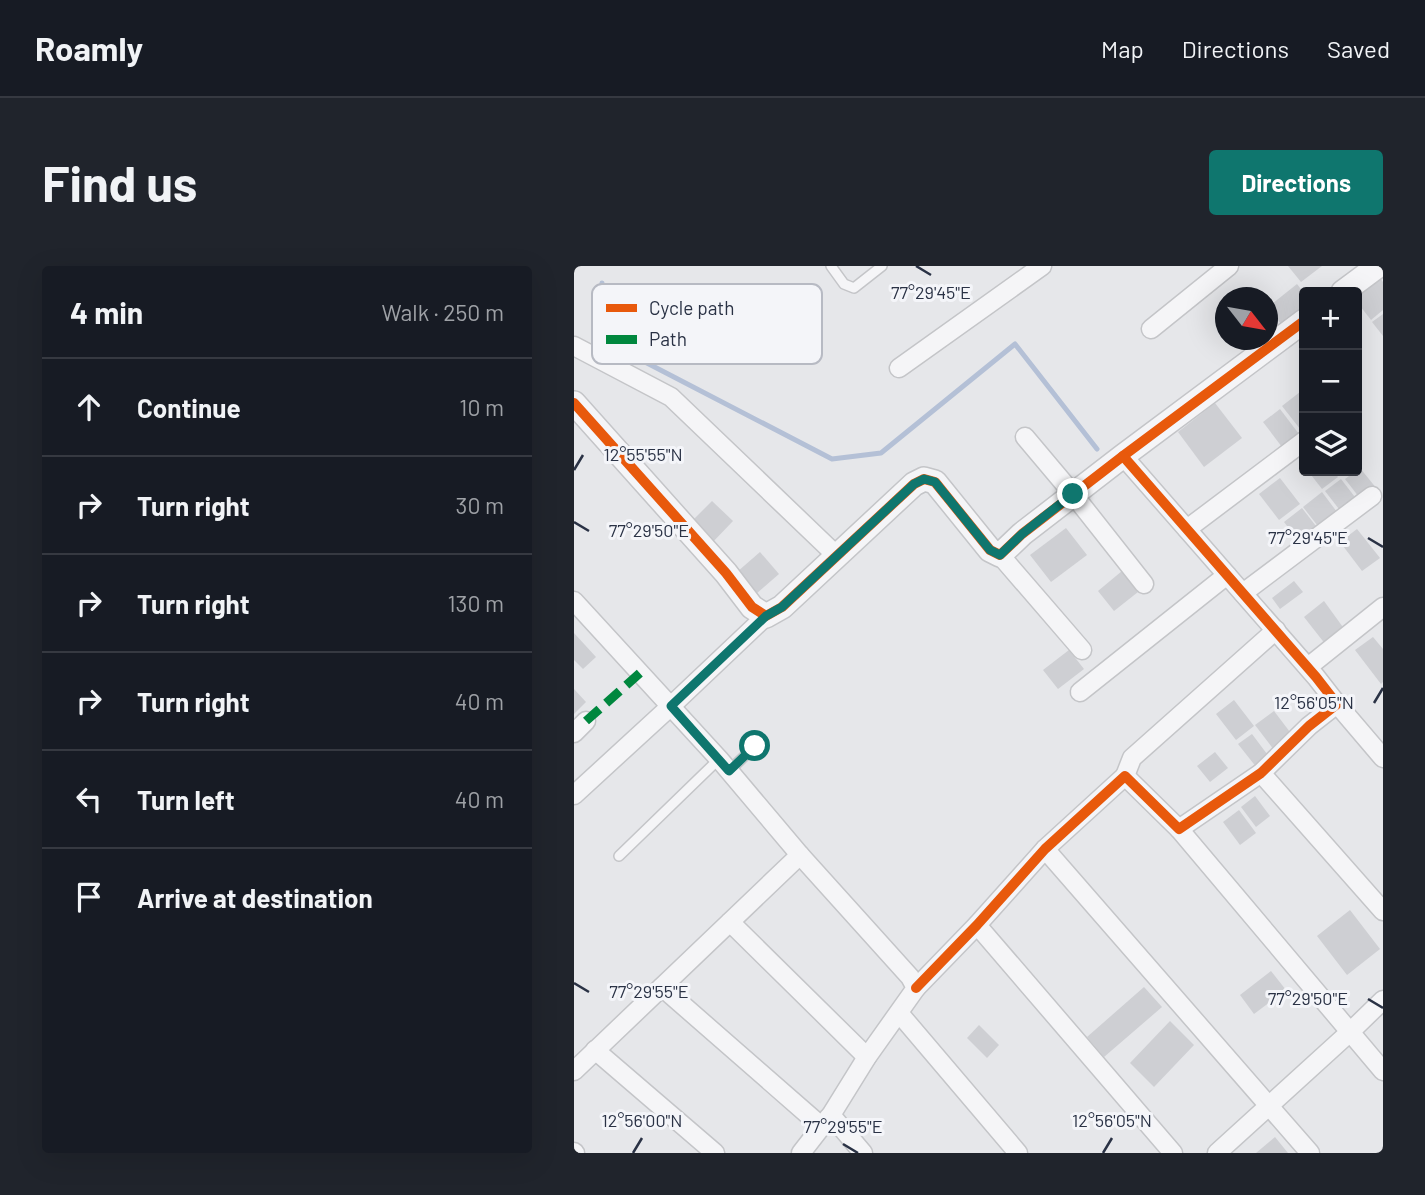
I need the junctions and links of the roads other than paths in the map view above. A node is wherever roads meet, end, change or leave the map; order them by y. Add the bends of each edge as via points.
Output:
1 (831, 266) edge
2 (883, 266) edge
3 (1042, 266) edge
4 (1229, 266) edge
5 (1378, 266) edge
6 (1350, 287) edge
7 (1299, 325) edge
8 (1152, 329) dead end
9 (574, 346) edge
10 (592, 355) edge
11 (608, 364) edge
12 (899, 368) dead end
13 (574, 403) edge
14 (1025, 437) dead end
15 (1299, 446) edge
16 (1123, 456) junction
17 (1073, 494) junction
18 (1372, 496) dead end
19 (1187, 528) junction
20 (1000, 555) junction
21 (837, 556) junction
22 (1227, 575) junction
23 (1144, 584) dead end
24 (1243, 593) junction
25 (574, 601) edge
26 (1383, 607) edge
27 (766, 616) junction
28 (1276, 631) junction
29 (1082, 650) dead end
30 (1308, 667) junction
31 (1080, 692) dead end
32 (1337, 704) junction
33 (671, 706) junction
34 (755, 746) dead end
35 (1383, 758) edge
36 (724, 765) junction
37 (1261, 773) junction
38 (1125, 776) junction
39 (574, 795) edge
40 (1179, 829) junction
41 (1045, 849) junction
42 (800, 855) junction
43 (618, 856) dead end
44 (1383, 911) edge
45 (730, 922) junction
46 (977, 925) junction
47 (662, 987) junction
48 (916, 988) junction
49 (1383, 1000) edge
50 (899, 1013) junction
51 (1350, 1032) junction
52 (595, 1051) junction
53 (867, 1057) junction
54 (574, 1071) edge
55 (1383, 1071) edge
56 (1269, 1106) junction
57 (826, 1121) junction
58 (715, 1153) edge
59 (801, 1153) edge
60 (863, 1153) edge
61 (1018, 1153) edge
62 (1172, 1153) edge
63 (1217, 1153) edge
64 (1310, 1153) edge

1 - 2 lane via 844,284 854,288
3 - 12 street
4 - 8 street
5 - 6 street
7 - 16 street
9 - 10 street
11 - 21 street via 671,397
13 - 27 street via 752,607
14 - 17 street
15 - 19 street
16 - 17 street
16 - 19 street
17 - 20 street
17 - 23 street
18 - 24 street
19 - 22 street
20 - 21 street via 990,550 935,482 924,479
20 - 29 street
21 - 27 street
22 - 24 street
22 - 31 street
24 - 28 street
25 - 33 street
26 - 30 street
27 - 33 street
28 - 30 street
28 - 38 street via 1132,758
30 - 32 street
32 - 35 street
32 - 37 street
33 - 36 street
33 - 39 street
34 - 36 lane
36 - 42 street
36 - 43 lane
37 - 40 street
37 - 44 street
38 - 40 street
38 - 41 street
40 - 51 street
41 - 46 street
41 - 56 street
42 - 45 street
42 - 48 street via 911,976
45 - 47 street
45 - 53 street
46 - 48 street
46 - 62 street
47 - 52 street
47 - 57 street
48 - 50 street
49 - 51 street
50 - 53 street
50 - 61 street
51 - 55 street
51 - 56 street
52 - 54 street
52 - 58 street
53 - 57 street
56 - 63 street
56 - 64 street
57 - 59 street
57 - 60 street

